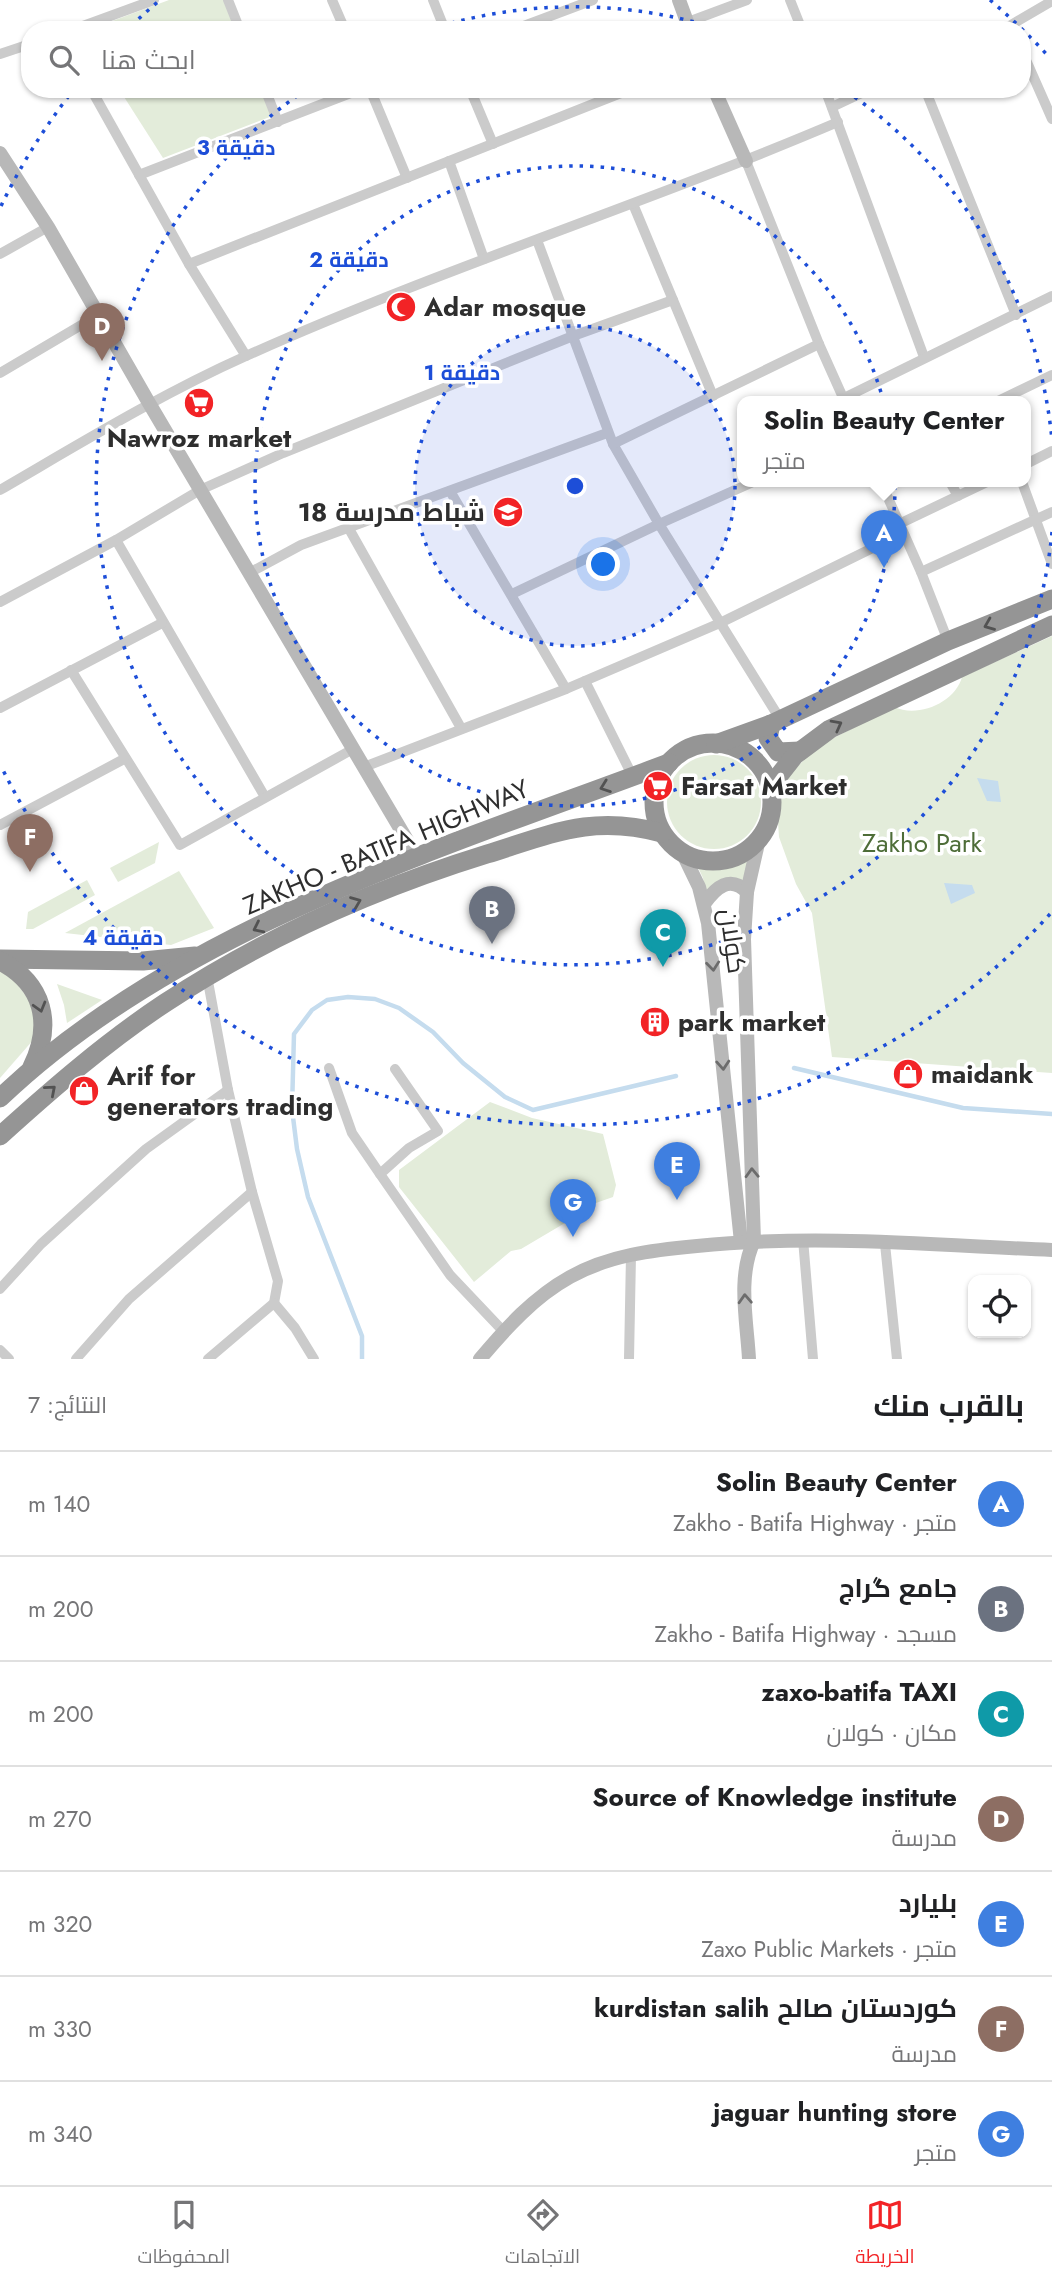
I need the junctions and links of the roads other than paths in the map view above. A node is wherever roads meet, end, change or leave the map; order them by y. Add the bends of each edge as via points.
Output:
1 (154, 0) edge
2 (228, 0) edge
3 (332, 0) edge
4 (433, 0) edge
5 (593, 0) edge
6 (679, 0) edge
7 (747, 0) edge
8 (790, 0) edge
9 (1052, 1) edge
10 (564, 5) edge
11 (97, 21) edge
12 (236, 21) edge
13 (341, 21) edge
14 (441, 21) edge
15 (531, 21) edge
16 (687, 21) edge
17 (700, 21) edge
18 (798, 21) edge
19 (1019, 21) edge
20 (21, 47) edge
21 (0, 54) edge
22 (1031, 71) edge
23 (96, 98) edge
24 (268, 98) edge
25 (338, 98) edge
26 (374, 98) edge
27 (474, 98) edge
28 (608, 98) edge
29 (718, 98) edge
30 (828, 98) edge
31 (851, 98) edge
32 (929, 98) edge
33 (832, 107) junction
34 (1051, 114) edge
35 (278, 122) junction
36 (838, 122) junction
37 (493, 144) junction
38 (0, 153) edge
39 (449, 161) junction
40 (746, 161) junction
41 (139, 175) junction
42 (407, 178) junction
43 (633, 204) junction
44 (48, 227) junction
45 (537, 240) junction
46 (0, 254) edge
47 (484, 259) junction
48 (190, 264) junction
49 (1052, 296) edge
50 (673, 300) junction
51 (100, 314) junction
52 (1016, 315) junction
53 (573, 336) junction
54 (819, 344) junction
55 (246, 356) junction
56 (924, 357) junction
57 (0, 373) edge
58 (1052, 375) edge
59 (713, 396) junction
60 (843, 396) edge
61 (852, 396) edge
62 (1008, 396) edge
63 (149, 403) junction
64 (610, 438) junction
65 (1052, 451) edge
66 (1031, 462) edge
67 (741, 487) edge
68 (883, 487) edge
69 (953, 487) edge
70 (977, 487) edge
71 (1023, 487) edge
72 (0, 490) edge
73 (200, 490) junction
74 (450, 491) junction
75 (958, 496) junction
76 (1052, 512) edge
77 (1036, 519) junction
78 (659, 524) junction
79 (348, 527) junction
80 (901, 528) junction
81 (116, 540) junction
82 (1052, 564) edge
83 (922, 572) junction
84 (249, 573) junction
85 (512, 594) junction
86 (1052, 599) edge
87 (0, 603) edge
88 (162, 623) junction
89 (720, 623) junction
90 (1052, 625) edge
91 (948, 641) junction
92 (71, 670) junction
93 (585, 681) junction
94 (566, 689) junction
95 (0, 708) edge
96 (775, 721) junction
97 (461, 729) junction
98 (716, 744) junction
99 (353, 749) junction
100 (800, 751) junction
101 (124, 759) junction
102 (669, 763) junction
103 (364, 767) junction
104 (633, 776) junction
105 (770, 788) junction
106 (265, 797) junction
107 (0, 825) edge
108 (662, 833) junction
109 (759, 839) junction
110 (683, 853) junction
111 (417, 857) junction
112 (747, 892) junction
113 (704, 904) junction
114 (203, 955) junction
115 (0, 960) edge
116 (207, 976) junction
117 (329, 1068) dead end
118 (31, 1069) junction
119 (395, 1069) dead end
120 (228, 1090) junction
121 (0, 1098) edge
122 (0, 1136) edge
123 (380, 1174) junction
124 (252, 1192) junction
125 (803, 1239) junction
126 (748, 1241) junction
127 (885, 1244) junction
128 (1052, 1250) edge
129 (631, 1255) junction
130 (0, 1289) edge
131 (274, 1303) junction
132 (504, 1332) junction
133 (0, 1350) edge
134 (9, 1359) edge
135 (76, 1359) edge
136 (208, 1359) edge
137 (314, 1359) edge
138 (480, 1359) edge
139 (629, 1359) edge
140 (749, 1359) edge
141 (813, 1359) edge
142 (897, 1359) edge

1 - 11 street
2 - 12 street
3 - 13 street
4 - 14 street
5 - 10 street
6 - 16 main road
7 - 17 street
8 - 18 street
9 - 19 street
10 - 15 street
20 - 21 street
22 - 34 street
23 - 41 street
24 - 35 street
25 - 35 street
26 - 42 street
27 - 37 street
28 - 37 street
29 - 40 main road
30 - 33 street
31 - 33 street
32 - 52 street
33 - 36 street
35 - 41 street
36 - 40 street
36 - 56 street
37 - 39 street
38 - 44 main road
39 - 42 street
39 - 47 street
40 - 43 street
40 - 54 street
41 - 48 street
42 - 48 street
43 - 45 street
43 - 50 street
44 - 46 street
44 - 51 main road
45 - 47 street
45 - 53 street
47 - 55 street
48 - 55 street
49 - 52 street
50 - 53 street
50 - 59 street
51 - 57 street
51 - 63 main road
52 - 56 street
53 - 64 street
53 - 73 street
54 - 59 street
54 - 60 street
55 - 63 street
56 - 61 street
58 - 62 street
59 - 64 street
63 - 72 street
63 - 73 main road
64 - 74 street
64 - 78 street
65 - 66 street
67 - 78 street
68 - 80 street
69 - 75 street
70 - 75 street
71 - 77 street
73 - 81 street
73 - 84 main road
74 - 79 street
74 - 85 street
75 - 80 street
76 - 77 street
77 - 82 street
77 - 83 street
78 - 85 street
78 - 89 street
79 - 84 street
79 - 97 street
80 - 83 street
80 - 89 street
81 - 87 street
81 - 88 street
83 - 91 street
84 - 99 main road
85 - 94 street
86 -> 91 highway
88 - 92 street
88 - 106 street
89 - 93 street
89 - 96 street
100 -> 90 highway via 851,718
91 - 96 highway
92 - 95 street
92 - 101 street
93 - 94 street
93 - 104 street
94 - 97 street
96 - 98 highway
96 - 100 highway via 768,738 778,752
97 - 103 street
98 - 102 highway via 690,748
98 - 105 highway via 734,747 750,757 763,770
99 - 103 main road
99 - 106 street
100 - 105 highway
101 - 106 street via 180,845
101 - 107 street
102 - 104 highway, ZAKHO - BATIFA HIGHWAY
102 - 108 highway via 654,797
103 - 111 main road
104 -> 111 highway, ZAKHO - BATIFA HIGHWAY
105 - 109 highway via 772,805
108 - 110 highway
116 -> 108 highway, ZAKHO - BATIFA HIGHWAY via 326,914 440,869 582,826 636,826
109 - 110 highway via 747,850 716,862
109 - 112 main road
110 - 113 main road, كولان
111 -> 114 highway, ZAKHO - BATIFA HIGHWAY via 320,897
112 - 113 main road via 727,883
126 -> 112 main road
113 -> 126 main road, كولان
114 - 115 highway via 143,961
114 - 118 highway, ZAKHO - BATIFA HIGHWAY via 132,996
115 -> 118 highway via 27,980 43,1014 40,1051
116 - 120 street
122 -> 116 highway, ZAKHO - BATIFA HIGHWAY via 94,1056
117 - 123 street via 352,1133
118 - 121 highway, ZAKHO - BATIFA HIGHWAY
119 - 123 street via 438,1130
120 - 124 street
120 - 130 street via 146,1149 41,1244
123 - 132 street via 450,1275
124 - 131 street via 278,1281
124 - 135 street via 129,1299
125 - 126 main road
125 - 127 main road
125 - 141 street
126 - 129 main road
140 -> 126 main road
127 - 128 main road
127 - 142 street
129 - 132 main road via 570,1277 534,1301
129 - 139 street
131 - 136 street
131 - 137 street
132 - 138 main road
133 - 134 street

